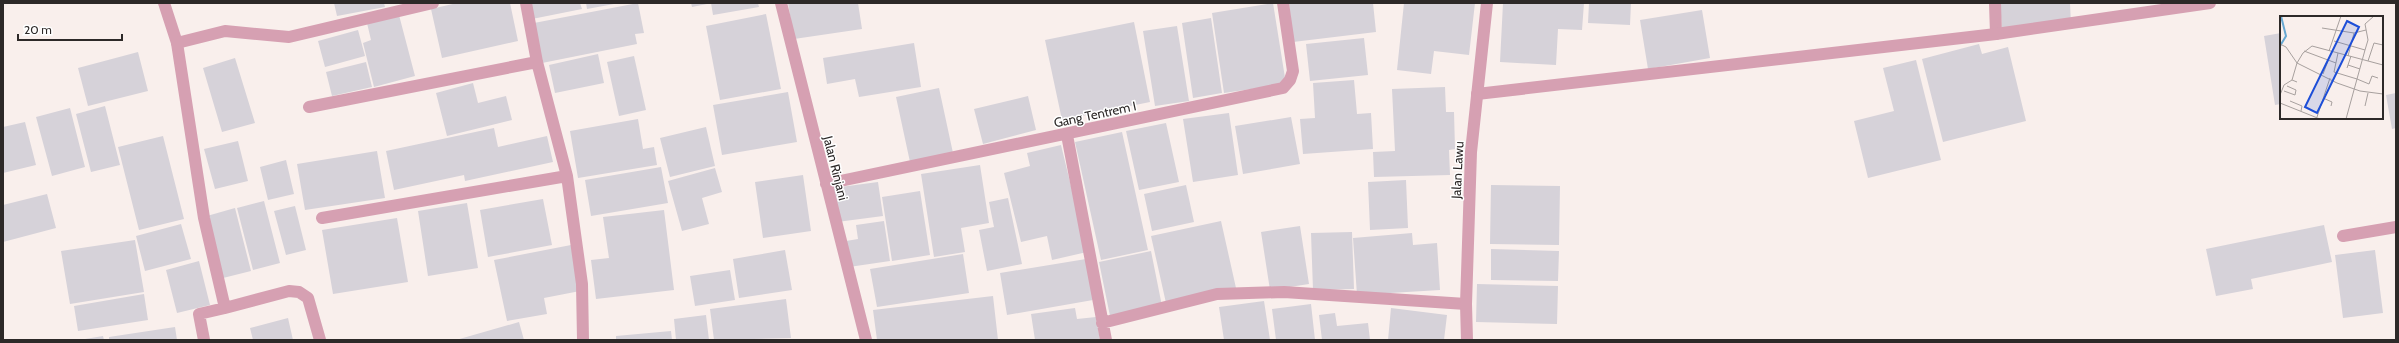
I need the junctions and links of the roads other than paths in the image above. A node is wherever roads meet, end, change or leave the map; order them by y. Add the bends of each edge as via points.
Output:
1 (164, 3) edge
2 (433, 3) edge
3 (526, 3) edge
4 (781, 3) edge
5 (1283, 3) edge
6 (1487, 3) edge
7 (1995, 3) edge
8 (2210, 3) edge
9 (1996, 34) junction
10 (177, 44) junction
11 (537, 62) junction
12 (1477, 94) junction
13 (309, 107) dead end
14 (1067, 135) junction
15 (567, 176) junction
16 (826, 184) junction
17 (322, 218) dead end
18 (2396, 228) edge
19 (2343, 236) dead end
20 (1466, 304) junction
21 (225, 308) junction
22 (1102, 323) junction
23 (204, 340) edge
24 (320, 340) edge
25 (583, 340) edge
26 (866, 340) edge
27 (1106, 340) edge
28 (1467, 340) edge

1 - 10 street
2 - 10 street via 289,37 225,31
3 - 11 street
4 - 16 street, Jalan Rinjani
5 - 14 street, Gang Tentrem I via 1293,71 1283,88
6 - 12 street, Jalan Lawu
7 - 9 street
8 - 9 street
9 - 12 street
10 - 21 street via 204,218
11 - 13 street
11 - 15 street
12 - 20 street, Jalan Lawu via 1471,152
14 - 16 street, Gang Tentrem I
14 - 22 street
15 - 17 street
15 - 25 street via 582,284
16 - 26 street, Jalan Rinjani
18 - 19 street
20 - 22 street via 1284,292 1217,294
20 - 28 street, Jalan Lawu
21 - 23 street via 199,314
21 - 24 street via 289,291 299,292 308,298
22 - 27 street

